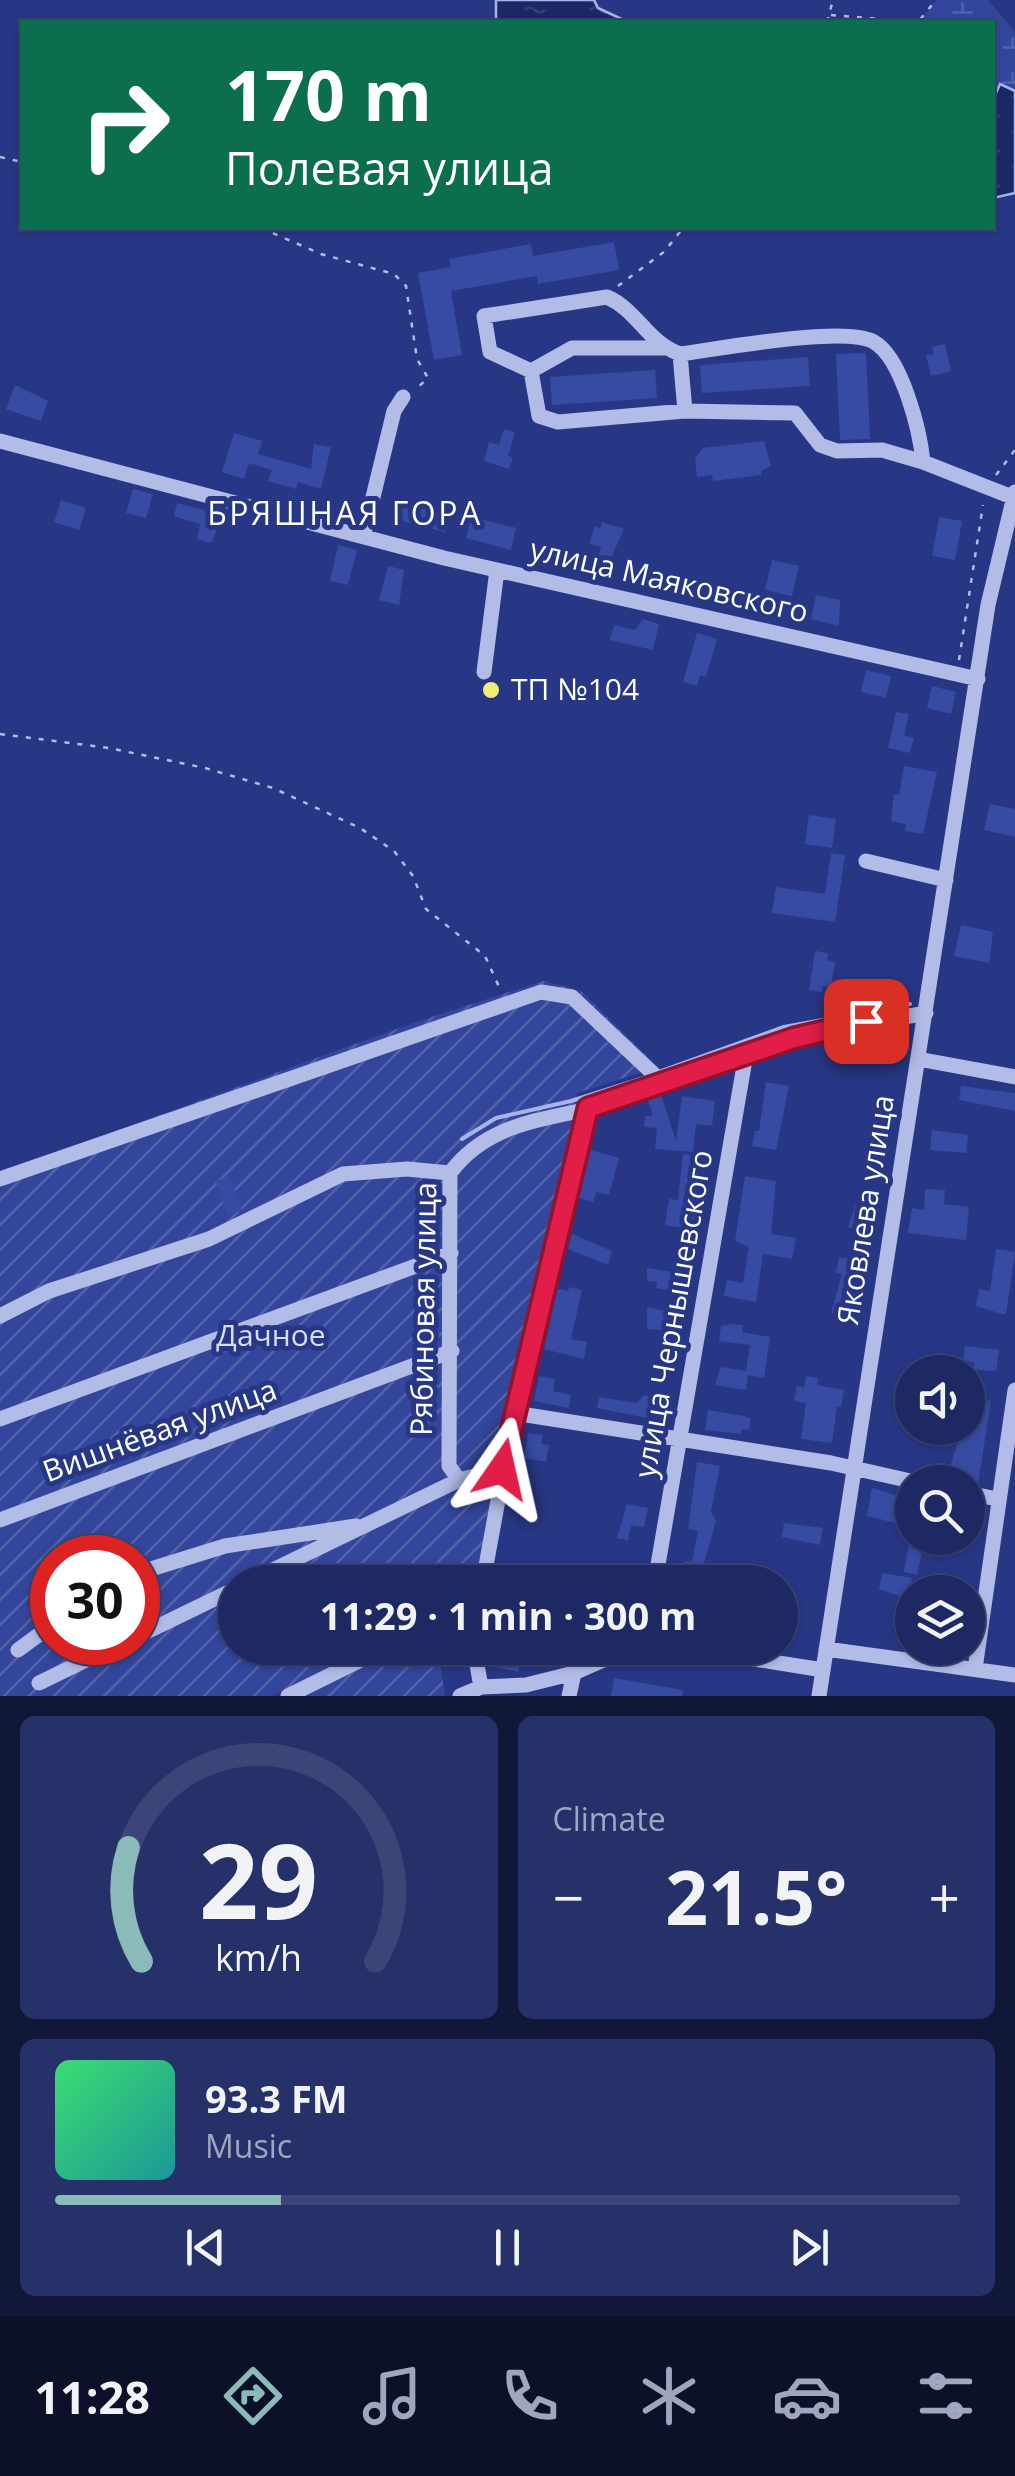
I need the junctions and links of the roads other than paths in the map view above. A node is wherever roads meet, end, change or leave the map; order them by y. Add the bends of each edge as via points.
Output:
1 (672, 351) junction
2 (531, 372) junction
3 (403, 397) road end
4 (686, 411) junction
5 (0, 442) edge
6 (923, 462) junction
7 (1014, 494) edge
8 (364, 534) junction
9 (497, 570) junction
10 (484, 672) dead end
11 (978, 680) junction
12 (866, 861) dead end
13 (946, 880) junction
14 (926, 1013) junction
15 (746, 1054) junction
16 (918, 1059) junction
17 (1015, 1077) edge
18 (663, 1083) junction
19 (588, 1108) junction
20 (450, 1172) junction
21 (0, 1178) edge
22 (451, 1252) junction
23 (0, 1316) edge
24 (452, 1351) junction
25 (1015, 1390) edge
26 (514, 1413) junction
27 (0, 1420) edge
28 (680, 1440) junction
29 (502, 1469) junction
30 (852, 1469) junction
31 (895, 1478) edge
32 (459, 1480) junction
33 (985, 1496) edge
34 (998, 1499) junction
35 (0, 1520) edge
36 (366, 1526) junction
37 (284, 1565) edge
38 (485, 1565) edge
39 (658, 1565) edge
40 (160, 1566) edge
41 (218, 1597) edge
42 (160, 1625) edge
43 (30, 1641) edge
44 (826, 1648) junction
45 (18, 1650) dead end
46 (76, 1665) edge
47 (351, 1665) edge
48 (472, 1665) edge
49 (592, 1665) edge
50 (792, 1665) edge
51 (976, 1668) junction
52 (823, 1670) junction
53 (574, 1673) junction
54 (1015, 1675) edge
55 (39, 1683) dead end
56 (468, 1693) edge
57 (288, 1696) edge
58 (569, 1696) edge
59 (819, 1696) edge

1 - 2 street via 572,348
1 - 2 street via 620,302 607,298 484,316 490,352
1 - 4 street
1 - 6 street via 843,334 872,340 890,355 921,435
2 - 4 street via 539,416 558,422
3 - 8 street
4 - 6 street, Яковлева улица via 795,413 820,445 882,450
5 - 8 street, улица Маяковского
6 - 7 street, Яковлева улица
7 - 11 street, Яковлева улица
8 - 9 street, улица Маяковского
9 - 10 street
9 - 11 street, улица Маяковского
11 - 13 street, Яковлева улица
12 - 13 street
13 - 14 street, Яковлева улица
14 - 15 street, Рябиновая улица via 848,1025
14 - 16 street, Яковлева улица
15 - 18 street, Рябиновая улица
15 - 28 street, улица Чернышевского
16 - 17 street
16 - 30 street, Яковлева улица
18 - 19 street, Рябиновая улица
18 - 21 street via 572,997 541,992
19 - 20 street, Рябиновая улица via 507,1127 476,1143
19 - 26 street
20 - 22 street, Рябиновая улица
20 - 23 street via 343,1174 209,1239 67,1285
22 - 24 street, Рябиновая улица
22 - 27 street
24 - 32 street, Рябиновая улица via 450,1466
24 - 35 street, Вишнёвая улица
25 - 34 street
26 - 28 street
26 - 29 street
28 - 30 street
28 - 39 street, улица Чернышевского
29 - 32 street
29 - 38 street
30 - 31 street
30 - 44 street, Яковлева улица
32 - 36 street
33 - 34 street
34 - 51 street
36 - 37 street
36 - 40 street via 225,1546
41 - 42 street
43 - 45 street
44 - 51 street
44 - 52 street, Яковлева улица
46 - 55 street
47 - 57 street
48 - 56 street
49 - 53 street
50 - 52 street
51 - 54 street
52 - 59 street, Яковлева улица
53 - 56 street
53 - 58 street

